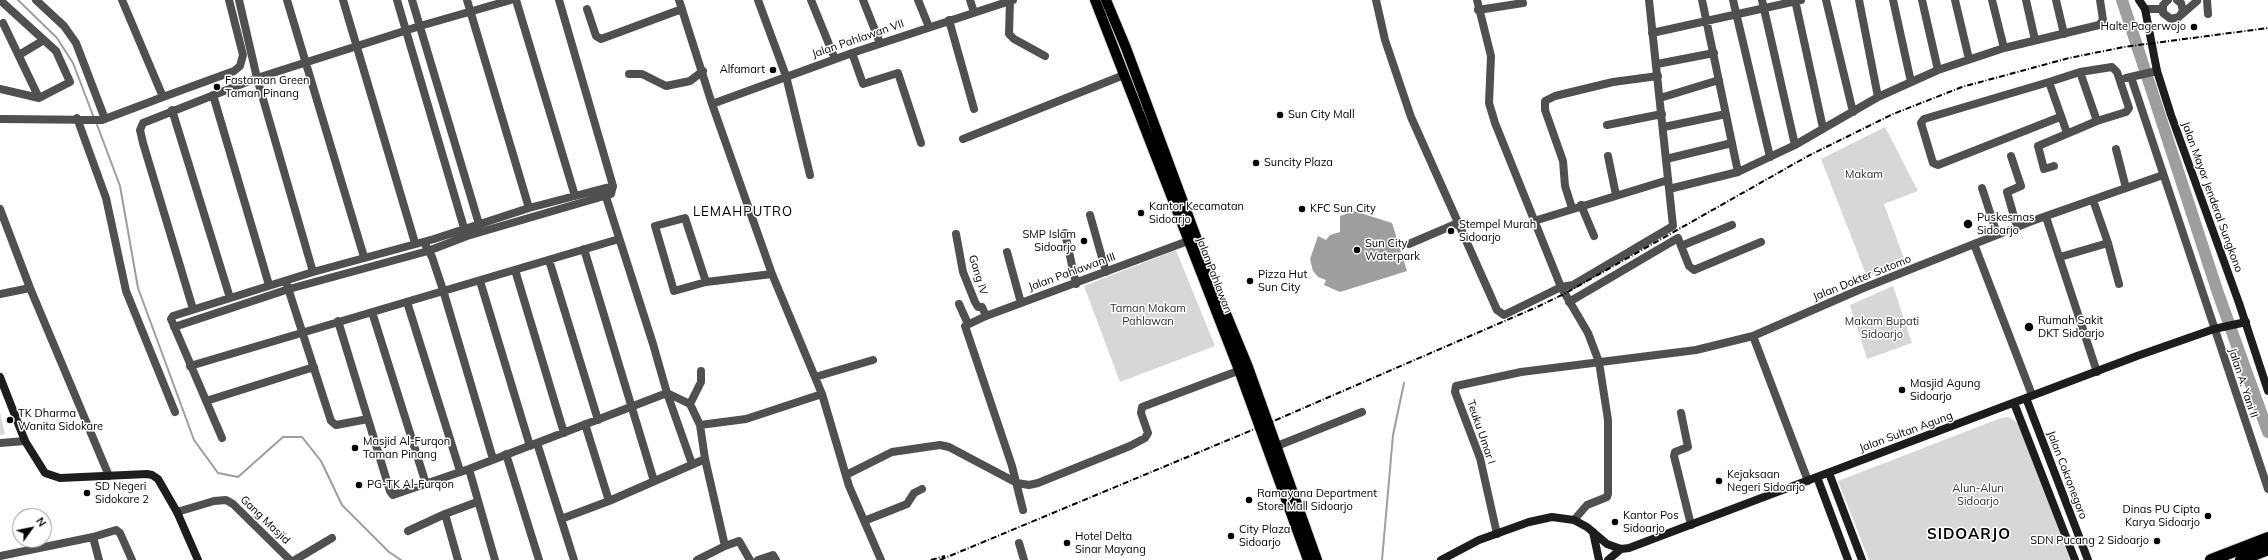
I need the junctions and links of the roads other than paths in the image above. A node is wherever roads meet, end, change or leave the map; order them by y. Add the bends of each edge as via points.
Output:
1 (0, 0) edge
2 (36, 0) edge
3 (122, 0) edge
4 (229, 0) edge
5 (239, 0) edge
6 (287, 0) edge
7 (343, 0) edge
8 (397, 0) edge
9 (412, 0) edge
10 (467, 0) edge
11 (511, 0) edge
12 (516, 0) edge
13 (558, 0) edge
14 (679, 0) edge
15 (758, 0) edge
16 (811, 0) edge
17 (863, 0) edge
18 (918, 0) edge
19 (970, 0) edge
20 (1011, 0) edge
21 (1095, 0) edge
22 (1106, 0) edge
23 (1376, 0) edge
24 (1477, 0) edge
25 (1651, 0) edge
26 (1702, 0) edge
27 (1733, 0) edge
28 (1762, 0) edge
29 (1797, 0) edge
30 (1826, 0) edge
31 (1859, 0) edge
32 (1893, 0) edge
33 (1922, 0) edge
34 (1955, 0) edge
35 (1992, 0) edge
36 (2026, 0) edge
37 (2056, 0) edge
38 (2100, 0) edge
39 (2139, 0) edge
40 (2148, 0) edge
41 (2168, 0) edge
42 (2177, 0) edge
43 (2198, 0) edge
44 (2207, 0) edge
45 (1524, 3) dead end
46 (587, 8) dead end
47 (682, 9) junction
48 (1764, 9) junction
49 (2145, 9) junction
50 (2162, 9) junction
51 (1478, 10) junction
52 (470, 11) junction
53 (974, 12) junction
54 (2208, 14) dead end
55 (1736, 15) junction
56 (2181, 15) junction
57 (18, 17) junction
58 (949, 20) junction
59 (1707, 20) junction
60 (2, 23) edge
61 (420, 26) junction
62 (929, 27) junction
63 (1117, 27) junction
64 (406, 30) junction
65 (1107, 31) junction
66 (1652, 33) junction
67 (2064, 34) junction
68 (44, 40) junction
69 (2035, 40) junction
70 (1123, 41) junction
71 (880, 43) junction
72 (1113, 45) junction
73 (356, 46) junction
74 (2004, 48) junction
75 (852, 53) junction
76 (1714, 53) junction
77 (19, 55) junction
78 (1045, 56) dead end
79 (835, 59) junction
80 (1969, 59) junction
81 (305, 64) junction
82 (1657, 64) junction
83 (1938, 70) junction
84 (703, 71) junction
85 (2155, 71) junction
86 (2080, 72) junction
87 (629, 74) dead end
88 (1124, 75) junction
89 (786, 76) junction
90 (1658, 76) junction
91 (2132, 77) junction
92 (257, 78) junction
93 (2120, 79) junction
94 (1719, 80) junction
95 (1910, 82) junction
96 (2049, 82) junction
97 (0, 89) edge
98 (213, 95) junction
99 (163, 97) junction
100 (1878, 97) junction
101 (39, 98) junction
102 (1660, 98) junction
103 (712, 104) junction
104 (974, 109) dead end
105 (172, 110) junction
106 (1852, 112) junction
107 (1662, 114) junction
108 (1726, 114) junction
109 (2060, 117) junction
110 (0, 119) edge
111 (80, 119) junction
112 (104, 119) junction
113 (2097, 121) junction
114 (1607, 125) dead end
115 (1664, 127) junction
116 (1823, 128) junction
117 (2067, 133) junction
118 (963, 139) dead end
119 (1732, 143) junction
120 (921, 144) dead end
121 (1795, 145) junction
122 (2116, 150) dead end
123 (1608, 156) dead end
124 (2011, 156) dead end
125 (1770, 157) junction
126 (1666, 160) junction
127 (2054, 166) dead end
128 (1738, 172) junction
129 (810, 175) dead end
130 (2163, 175) junction
131 (1668, 180) junction
132 (613, 186) junction
133 (1982, 188) dead end
134 (2126, 188) junction
135 (1668, 189) junction
136 (1616, 195) junction
137 (575, 196) junction
138 (606, 197) junction
139 (2093, 200) junction
140 (1581, 206) junction
141 (529, 208) junction
142 (1572, 208) junction
143 (0, 209) edge
144 (1090, 215) dead end
145 (2046, 217) junction
146 (1534, 221) junction
147 (1458, 223) junction
148 (478, 224) junction
149 (1732, 225) dead end
150 (2017, 227) junction
151 (464, 228) junction
152 (1065, 233) dead end
153 (956, 234) dead end
154 (1997, 234) junction
155 (1594, 236) dead end
156 (434, 239) junction
157 (619, 239) junction
158 (425, 241) junction
159 (1188, 241) junction
160 (1761, 242) dead end
161 (415, 243) junction
162 (2108, 243) junction
163 (1409, 244) dead end
164 (1974, 244) junction
165 (1681, 246) junction
166 (584, 250) junction
167 (432, 252) junction
168 (1007, 252) dead end
169 (364, 257) junction
170 (2060, 257) junction
171 (550, 260) junction
172 (515, 270) junction
173 (313, 272) junction
174 (1106, 272) junction
175 (772, 274) junction
176 (286, 280) junction
177 (480, 281) junction
178 (706, 282) junction
179 (1076, 284) junction
180 (2119, 284) dead end
181 (269, 285) junction
182 (1561, 287) junction
183 (30, 288) junction
184 (289, 289) junction
185 (443, 290) junction
186 (0, 294) edge
187 (230, 298) junction
188 (407, 302) junction
189 (1569, 302) junction
190 (1021, 303) junction
191 (960, 304) dead end
192 (193, 309) junction
193 (372, 312) junction
194 (986, 316) junction
195 (338, 321) junction
196 (2246, 322) junction
197 (966, 325) junction
198 (174, 327) junction
199 (2218, 328) junction
200 (303, 331) junction
201 (1753, 336) junction
202 (873, 360) dead end
203 (1598, 362) junction
204 (190, 366) junction
205 (314, 367) junction
206 (1243, 369) junction
207 (701, 371) dead end
208 (2097, 372) junction
209 (0, 377) edge
210 (815, 377) junction
211 (1456, 386) joint
212 (2268, 390) edge
213 (667, 393) junction
214 (822, 394) junction
215 (2029, 397) junction
216 (206, 401) junction
217 (2014, 403) junction
218 (690, 404) junction
219 (631, 407) junction
220 (175, 412) dead end
221 (1362, 412) dead end
222 (1680, 413) dead end
223 (368, 419) junction
224 (598, 420) junction
225 (585, 424) junction
226 (700, 425) junction
227 (564, 433) junction
228 (222, 438) dead end
229 (25, 440) junction
230 (0, 443) edge
231 (534, 445) junction
232 (1277, 446) junction
233 (506, 454) junction
234 (493, 459) junction
235 (705, 459) junction
236 (692, 464) junction
237 (464, 470) junction
238 (1828, 473) junction
239 (846, 475) junction
240 (109, 476) junction
241 (1816, 477) junction
242 (654, 481) junction
243 (1808, 481) junction
244 (426, 484) junction
245 (1018, 488) junction
246 (922, 489) dead end
247 (2268, 489) edge
248 (609, 501) junction
249 (477, 502) junction
250 (1023, 510) dead end
251 (176, 512) junction
252 (445, 514) junction
253 (561, 519) junction
254 (1574, 520) junction
255 (864, 522) junction
256 (1691, 525) junction
257 (408, 531) dead end
258 (1593, 532) junction
259 (1496, 534) junction
260 (92, 538) junction
261 (332, 538) dead end
262 (2268, 538) edge
263 (1019, 543) dead end
264 (725, 546) junction
265 (1621, 549) junction
266 (2268, 550) edge
267 (0, 556) edge
268 (99, 560) edge
269 (132, 560) edge
270 (198, 560) edge
271 (290, 560) edge
272 (295, 560) edge
273 (458, 560) edge
274 (495, 560) edge
275 (539, 560) edge
276 (574, 560) edge
277 (697, 560) edge
278 (750, 560) edge
279 (758, 560) edge
280 (776, 560) edge
281 (881, 560) edge
282 (1024, 560) edge
283 (1308, 560) edge
284 (1317, 560) edge
285 (1441, 560) edge
286 (1599, 560) edge
287 (1608, 560) edge
288 (1848, 560) edge
289 (1862, 560) edge
290 (2075, 560) edge
291 (2088, 560) edge
292 (2211, 560) edge
293 (2242, 560) edge

1 - 57 street
2 - 112 street via 64,26 76,43
3 - 99 street
4 - 99 street via 243,54 240,66 234,71
5 - 92 street
6 - 81 street
7 - 73 street
8 - 64 street
9 - 61 street
10 - 52 street
11 - 52 street
12 - 137 street
13 - 132 street
14 - 47 street
15 - 89 street
16 - 79 street
17 - 71 street
18 - 62 street
19 - 53 street
20 - 53 street, Jalan Pahlawan VII
20 - 78 street via 1010,36
21 - 65 main road, Jalan Pahlawan
22 - 63 main road, Jalan Pahlawan
23 - 147 street via 1385,40 1406,103
24 - 51 street
25 - 66 street
26 - 59 street
27 - 55 street
28 - 48 street
29 - 48 street
29 - 116 street
30 - 106 street
31 - 100 street
32 - 95 street
33 - 83 street
34 - 80 street
35 - 74 street
36 - 69 street
37 - 67 street
38 - 67 street via 2103,20 2099,25
39 - 49 street
40 - 49 street
41 - 50 street
42 - 43 street
42 - 56 street via 2183,8
43 - 56 street
44 - 54 street
45 - 51 street
46 - 47 street via 596,36 601,39
47 - 84 street
48 - 55 street
48 - 121 street
49 - 50 street
49 - 85 street, Jalan Mayor Jenderal Sungkono
50 - 56 street via 2165,16 2172,19
51 - 146 street via 1491,56 1489,104
52 - 61 street
52 - 141 street
53 - 58 street, Jalan Pahlawan VII
55 - 59 street
55 - 125 street
57 - 60 street
57 - 68 street
58 - 62 street, Jalan Pahlawan VII
58 - 104 street
59 - 66 street
59 - 76 street
60 - 77 street
61 - 64 street
61 - 148 street
62 - 71 street, Jalan Pahlawan VII
63 - 65 main road
63 - 70 main road, Jalan Pahlawan
64 - 73 street
64 - 151 street
65 - 72 main road, Jalan Pahlawan
66 - 82 street
67 - 69 street
68 - 77 street
68 - 101 street via 58,54 70,82
69 - 74 street
70 - 72 main road
70 - 206 main road, Jalan Pahlawan
71 - 75 street, Jalan Pahlawan VII
72 - 88 main road, Jalan Pahlawan
73 - 81 street
73 - 161 street
74 - 80 street
75 - 79 street, Jalan Pahlawan VII
75 - 120 street via 861,84 898,73
76 - 82 street
76 - 94 street
77 - 101 street
79 - 89 street, Jalan Pahlawan VII
80 - 83 street
81 - 92 street
81 - 169 street
82 - 90 street
83 - 95 street
84 - 87 street via 690,81 666,86 642,74
84 - 103 street
85 - 91 street
85 - 196 street, Jalan Mayor Jenderal Sungkono
86 - 93 street via 2112,67
86 - 96 street
86 - 113 street
88 - 118 street
88 - 159 main road, Jalan Pahlawan
89 - 103 street, Jalan Pahlawan VII
89 - 129 street
90 - 102 street
90 - 142 street via 1613,82 1555,96 1545,101 1545,110 1563,162 1565,186
91 - 93 street
91 - 130 street, Jalan A. Yani II
92 - 98 street
92 - 173 street
93 - 113 street via 2128,111
94 - 102 street
94 - 108 street
95 - 100 street
96 - 109 street
96 - 109 street via 1922,120 1920,124 1933,163 1938,165
97 - 101 street
98 - 105 street
98 - 181 street
99 - 112 street
100 - 106 street
102 - 107 street
103 - 175 street
105 - 187 street
105 - 192 street via 143,123 140,130
106 - 116 street
107 - 114 street
107 - 115 street
108 - 115 street
108 - 119 street
109 - 117 street
110 - 111 street
111 - 112 street
111 - 220 street via 106,198 126,291
113 - 117 street
115 - 126 street
116 - 121 street
117 - 127 street via 2038,146 2044,169
119 - 126 street
119 - 128 street
121 - 125 street
122 - 134 street
123 - 136 street
124 - 150 street via 2021,186 2007,192
125 - 128 street
126 - 131 street
128 - 135 street
130 - 134 street, Jalan Dokter Sutomo
130 - 199 street, Jalan A. Yani II
131 - 135 street
131 - 136 street
132 - 137 street
132 - 138 street via 612,192
133 - 154 street
134 - 139 street, Jalan Dokter Sutomo
135 - 182 street via 1673,226 1573,285
136 - 140 street
137 - 141 street
138 - 157 street
138 - 167 street via 467,236
139 - 145 street, Jalan Dokter Sutomo
139 - 162 street
140 - 142 street
140 - 155 street
141 - 148 street
142 - 146 street
143 - 183 street
144 - 174 street
145 - 150 street, Jalan Dokter Sutomo
145 - 170 street
146 - 182 street
147 - 163 street
147 - 182 street via 1501,314
148 - 151 street
149 - 165 street
150 - 154 street, Jalan Dokter Sutomo
151 - 156 street
152 - 179 street
153 - 194 street, Gang IV via 963,272 975,302 978,307 982,307
154 - 164 street, Jalan Dokter Sutomo
156 - 158 street
156 - 167 street
157 - 166 street
157 - 213 street
158 - 161 street
158 - 167 street
159 - 174 street, Jalan Pahlawan III
159 - 206 main road, Jalan Pahlawan
160 - 165 street via 1694,270
161 - 169 street
162 - 170 street
162 - 180 street
164 - 201 street, Jalan Dokter Sutomo
164 - 215 street
165 - 189 street via 1678,238
166 - 171 street
166 - 219 street
167 - 184 street
167 - 185 street
168 - 190 street
169 - 173 street
170 - 208 street
171 - 172 street
171 - 224 street
172 - 177 street
172 - 227 street
173 - 176 street
174 - 179 street, Jalan Pahlawan III
175 - 178 street
175 - 210 street
176 - 181 street
176 - 184 street
177 - 185 street
177 - 231 street
178 - 178 street via 673,290 655,226 685,218
179 - 190 street, Jalan Pahlawan III
181 - 187 street
182 - 189 street
183 - 186 street
183 - 240 street
184 - 198 street
184 - 200 street
185 - 188 street
185 - 234 street
187 - 192 street
188 - 193 street
188 - 237 street
189 - 203 street via 1593,342
190 - 194 street, Jalan Pahlawan III
191 - 197 street
192 - 198 street via 172,316
193 - 195 street
193 - 244 street
194 - 197 street, Jalan Pahlawan III
195 - 200 street
195 - 223 street
196 - 199 street, Jalan Sultan Agung
196 - 212 street, Jalan Mayor Jenderal Sungkono
197 - 245 street
198 - 204 street
199 - 208 street, Jalan Sultan Agung
199 - 247 street, Jalan A. Yani II
200 - 204 street
200 - 205 street
201 - 203 street, Jalan Dokter Sutomo via 1696,350
201 - 243 street
202 - 210 street
203 - 211 street, Jalan Dokter Sutomo via 1521,372
203 - 254 street via 1608,420 1608,494 1607,497 1587,505
204 - 216 street
205 - 216 street
205 - 223 street via 334,424
206 - 232 main road, Jalan Pahlawan
206 - 245 street via 1142,407 1140,410 1147,435 1130,446 1038,483
206 - 283 main road, Jalan Pahlawan
207 - 218 street via 700,382
208 - 215 street, Jalan Sultan Agung
209 - 229 street
210 - 214 street
211 - 259 street, Teuku Umar I via 1455,392 1480,458
213 - 218 street
213 - 219 street
213 - 236 street
214 - 226 street via 746,419
214 - 239 street
215 - 217 street, Jalan Sultan Agung
215 - 291 street, Jalan Cokronegoro
216 - 228 street
217 - 238 street, Jalan Sultan Agung
217 - 290 street, Jalan Cokronegoro
218 - 226 street
219 - 224 street
219 - 242 street
221 - 232 street
222 - 256 street via 1688,447 1675,452 1674,456
223 - 244 street via 390,492 396,495
224 - 225 street
225 - 227 street
225 - 248 street
226 - 235 street
227 - 231 street
229 - 230 street
229 - 240 street via 45,473 52,477
231 - 233 street
231 - 253 street
232 - 284 main road, Jalan Pahlawan
233 - 234 street
233 - 275 street
234 - 237 street
235 - 236 street
235 - 264 street
236 - 242 street
237 - 244 street
237 - 249 street
238 - 241 street, Jalan Sultan Agung
238 - 289 street
239 - 245 street via 892,452 940,445 949,447
239 - 255 street
240 - 251 street via 152,475 158,480
241 - 243 street, Jalan Sultan Agung
241 - 288 street
242 - 248 street
243 - 256 street, Jalan Sultan Agung
245 - 250 street
246 - 255 street via 914,493 907,504
248 - 253 street
249 - 252 street
249 - 274 street
251 - 270 street
251 - 271 street, Gang Masjid via 214,500 226,500
252 - 257 street
252 - 273 street
253 - 276 street
254 - 258 street
254 - 259 street via 1559,517 1542,518
255 - 281 street
256 - 265 street, Jalan Sultan Agung via 1643,544
258 - 265 street via 1607,544
258 - 286 street
259 - 285 street
260 - 267 street
260 - 268 street
260 - 269 street via 118,531
261 - 272 street
262 - 292 highway
263 - 282 street
264 - 277 street
264 - 278 street via 739,541
265 - 287 street
266 - 293 highway
279 - 280 street via 773,555

